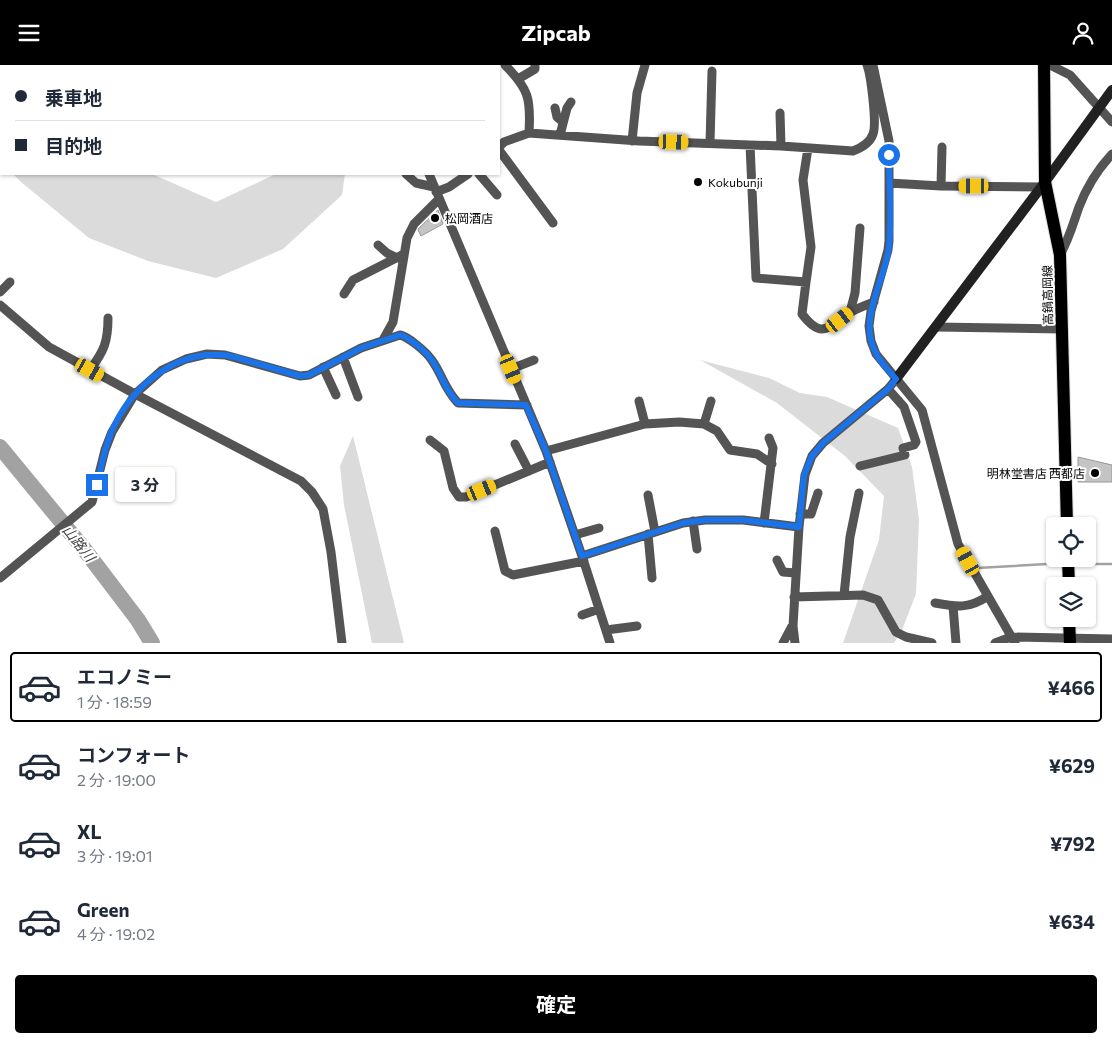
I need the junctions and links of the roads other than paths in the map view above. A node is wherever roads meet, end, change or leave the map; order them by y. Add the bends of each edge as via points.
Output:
1 (505, 65) edge
2 (535, 65) edge
3 (645, 65) edge
4 (870, 65) edge
5 (1044, 65) edge
6 (1050, 65) edge
7 (712, 71) dead end
8 (518, 79) junction
9 (1112, 90) edge
10 (571, 102) dead end
11 (555, 108) dead end
12 (1100, 108) junction
13 (780, 113) dead end
14 (563, 122) junction
15 (1112, 122) edge
16 (529, 133) junction
17 (560, 135) junction
18 (632, 141) junction
19 (710, 143) junction
20 (750, 145) junction
21 (781, 146) junction
22 (942, 147) dead end
23 (500, 148) edge
24 (808, 148) junction
25 (500, 150) edge
26 (1112, 154) edge
27 (407, 175) edge
28 (429, 175) edge
29 (467, 175) edge
30 (480, 175) edge
31 (889, 183) junction
32 (1044, 185) junction
33 (941, 186) junction
34 (437, 193) junction
35 (497, 195) dead end
36 (553, 223) dead end
37 (860, 228) dead end
38 (378, 245) dead end
39 (1060, 255) junction
40 (401, 256) junction
41 (10, 282) dead end
42 (806, 282) junction
43 (0, 292) edge
44 (344, 294) dead end
45 (874, 302) junction
46 (0, 305) edge
47 (850, 312) junction
48 (108, 318) dead end
49 (936, 327) junction
50 (1062, 329) junction
51 (383, 340) junction
52 (343, 357) junction
53 (534, 360) dead end
54 (323, 367) junction
55 (511, 369) junction
56 (90, 370) junction
57 (896, 379) junction
58 (888, 389) junction
59 (135, 395) junction
60 (336, 395) dead end
61 (358, 397) dead end
62 (639, 401) dead end
63 (711, 401) dead end
64 (526, 405) junction
65 (645, 424) junction
66 (704, 424) junction
67 (769, 438) dead end
68 (430, 440) dead end
69 (515, 444) dead end
70 (546, 451) junction
71 (550, 462) junction
72 (772, 464) junction
73 (860, 466) dead end
74 (529, 471) junction
75 (818, 493) dead end
76 (859, 493) dead end
77 (648, 495) dead end
78 (800, 514) junction
79 (1067, 517) edge
80 (693, 521) junction
81 (764, 523) junction
82 (799, 527) junction
83 (599, 529) dead end
84 (495, 531) dead end
85 (652, 533) junction
86 (575, 535) junction
87 (697, 549) dead end
88 (583, 559) junction
89 (777, 560) dead end
90 (796, 573) junction
91 (652, 577) dead end
92 (0, 578) edge
93 (844, 595) junction
94 (988, 595) junction
95 (794, 597) junction
96 (935, 603) dead end
97 (953, 606) junction
98 (599, 609) junction
99 (582, 615) dead end
100 (636, 626) dead end
101 (792, 626) junction
102 (1069, 627) edge
103 (606, 630) junction
104 (1112, 639) edge
105 (1013, 640) edge
106 (1070, 640) edge
107 (342, 643) edge
108 (610, 643) edge
109 (783, 643) edge
110 (795, 643) edge
111 (932, 643) edge
112 (956, 643) edge
113 (995, 643) edge

1 - 8 street
2 - 8 street via 535,69
3 - 18 street via 637,93
4 - 24 street via 873,134 864,147 853,151
4 - 31 street via 889,141
5 - 32 main road, 高鍋高岡線
6 - 12 street via 1070,75
7 - 19 street
8 - 16 street via 527,95
9 - 12 street
10 - 14 street
11 - 14 street via 557,117
12 - 15 street
12 - 32 street
13 - 21 street
14 - 17 street
16 - 17 street
16 - 23 street via 504,142
17 - 18 street
18 - 19 street
19 - 20 street
20 - 21 street
20 - 42 street via 756,278
21 - 24 street
22 - 33 street
24 - 42 street via 803,180 811,247
25 - 36 street
26 - 39 street via 1094,174
27 - 34 street
28 - 34 street
29 - 34 street
30 - 35 street
31 - 33 street
31 - 45 street via 888,250
32 - 33 street
32 - 39 main road, 高鍋高岡線
32 - 49 street
34 - 40 street via 414,224
34 - 55 street
37 - 47 street via 855,293
38 - 40 street via 387,253
39 - 50 main road, 高鍋高岡線
40 - 44 street via 353,280
40 - 51 street via 393,322
41 - 43 street
42 - 47 street via 802,314 810,325 819,329 830,327
45 - 47 street
45 - 57 street via 869,326 871,341 876,354
46 - 56 street via 50,347
48 - 56 street via 108,337
49 - 50 street
49 - 57 street
50 - 79 main road, 高鍋高岡線
51 - 52 street
51 - 64 street via 406,336 431,359 448,393 458,403
52 - 54 street
52 - 61 street
53 - 55 street
54 - 59 street via 300,376 225,355 206,354 162,370
54 - 60 street
55 - 64 street
56 - 59 street
57 - 58 street
57 - 94 street via 922,410 956,539
58 - 73 street via 904,407 916,443 903,448 905,455
58 - 78 street via 812,456 804,475
59 - 92 street via 112,432 92,502
59 - 107 street via 301,481 312,492 323,509
62 - 65 street
63 - 66 street
64 - 70 street
65 - 66 street via 679,421
65 - 70 street
66 - 72 street via 717,431 730,450 757,454
67 - 72 street via 773,448
68 - 74 street via 444,451 459,497
69 - 74 street
70 - 71 street
71 - 74 street
71 - 86 street
72 - 81 street
75 - 78 street via 811,514
76 - 93 street via 850,537
77 - 85 street
78 - 82 street
80 - 81 street
80 - 85 street
80 - 87 street
81 - 82 street
82 - 90 street
83 - 86 street
84 - 88 street via 505,571 513,575
85 - 88 street
85 - 91 street
86 - 88 street
88 - 98 street
89 - 90 street via 784,572
90 - 95 street
93 - 95 street
93 - 111 street via 863,595 878,600 896,632
94 - 97 street via 968,606
94 - 105 street
95 - 101 street
96 - 97 street
97 - 112 street
98 - 99 street
98 - 103 street
100 - 103 street
101 - 109 street
101 - 110 street
102 - 106 main road
103 - 108 street
104 - 106 street
105 - 106 street
105 - 113 street

